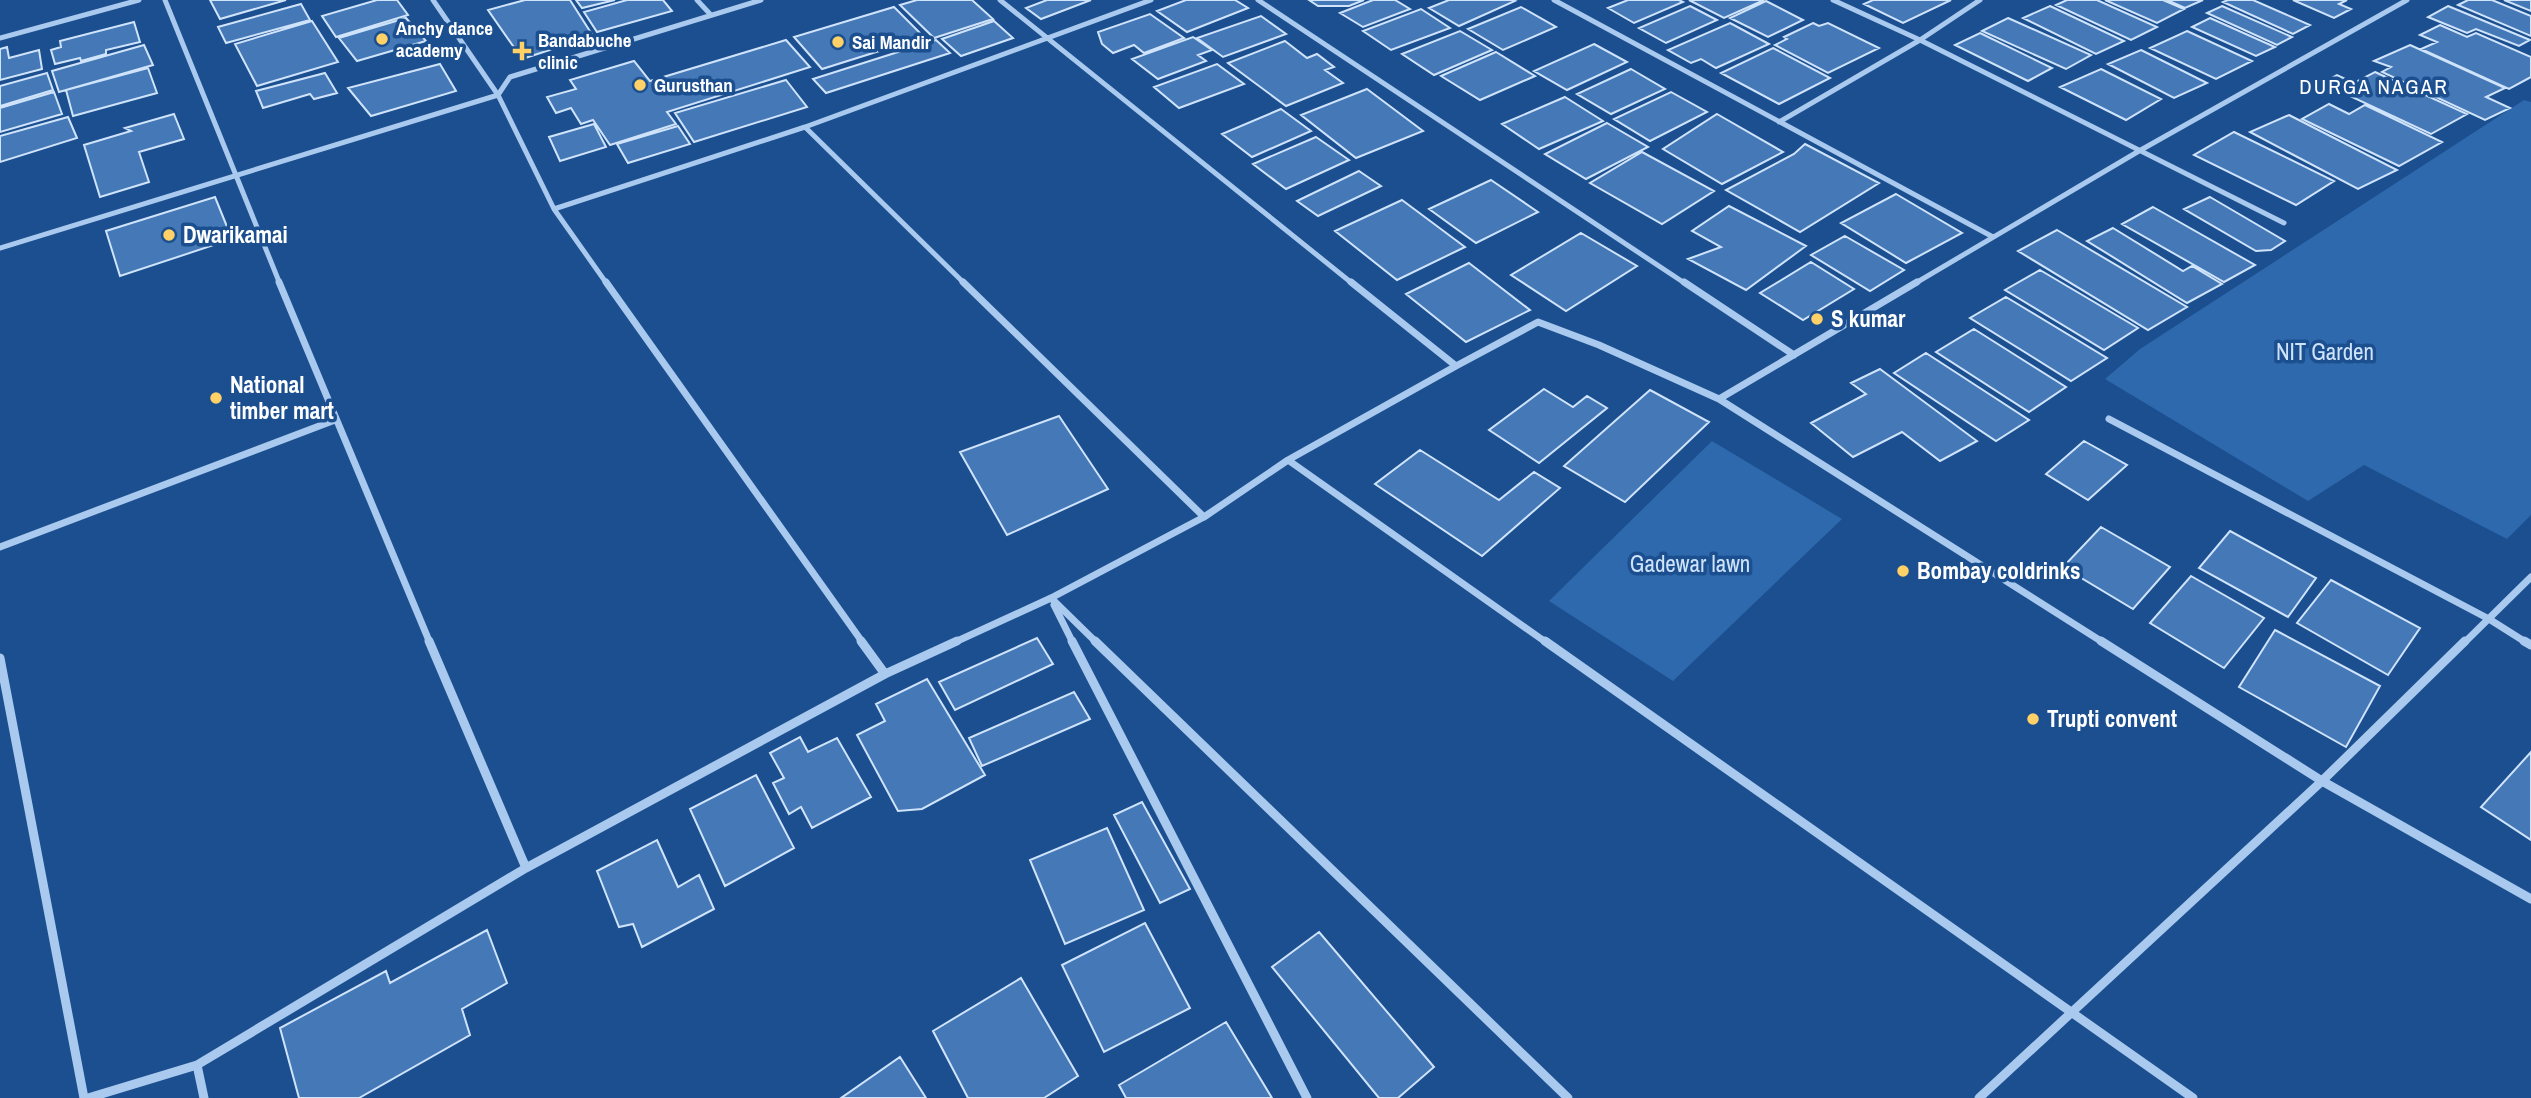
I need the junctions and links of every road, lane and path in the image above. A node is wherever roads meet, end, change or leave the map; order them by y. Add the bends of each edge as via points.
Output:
1 (139, 0) edge
2 (165, 0) edge
3 (433, 0) edge
4 (697, 0) edge
5 (761, 0) edge
6 (1000, 0) edge
7 (1151, 0) edge
8 (1258, 0) edge
9 (1554, 0) edge
10 (1833, 0) edge
11 (1980, 0) edge
12 (2394, 0) edge
13 (2405, 1) edge
14 (710, 15) junction
15 (0, 38) edge
16 (1049, 39) junction
17 (1920, 40) junction
18 (498, 95) junction
19 (1779, 122) junction
20 (805, 127) junction
21 (2139, 151) junction
22 (236, 176) junction
23 (554, 209) junction
24 (2284, 223) dead end
25 (1993, 237) junction
26 (0, 248) edge
27 (1794, 355) junction
28 (1455, 366) junction
29 (1719, 399) junction
30 (2109, 419) dead end
31 (335, 421) junction
32 (1288, 460) junction
33 (1204, 517) junction
34 (0, 547) edge
35 (2531, 577) edge
36 (1051, 598) junction
37 (2488, 619) junction
38 (2531, 645) edge
39 (0, 658) edge
40 (885, 674) junction
41 (2322, 781) junction
42 (526, 868) junction
43 (2531, 899) edge
44 (2071, 1013) junction
45 (197, 1065) junction
46 (86, 1098) edge
47 (204, 1098) edge
48 (1307, 1098) edge
49 (1568, 1098) edge
50 (1979, 1098) edge
51 (2193, 1098) edge

1 - 15 street
2 - 22 street
3 - 18 street
4 - 14 street
5 - 14 street
6 - 16 street
7 - 16 street
8 - 27 street
9 - 19 street
10 - 17 street
11 - 17 street
12 - 13 street
13 - 21 street
14 - 18 street via 510,77
16 - 20 street
16 - 28 street
17 - 19 street
17 - 21 street
18 - 22 street
18 - 23 street
19 - 25 street
20 - 23 street
20 - 33 street
21 - 24 street
21 - 25 street
22 - 26 street
22 - 31 street
23 - 40 street
25 - 27 street
27 - 29 street
28 - 29 street via 1538,322
28 - 32 street
29 - 41 street
30 - 37 street
31 - 34 street
31 - 42 street
32 - 33 street
32 - 44 street
33 - 36 street
35 - 37 street
36 - 40 street
36 - 48 street
36 - 49 street
37 - 38 street
37 - 41 street
39 - 46 street
40 - 42 street
41 - 43 street
41 - 44 street
42 - 45 street
44 - 50 street
44 - 51 street
45 - 46 street
45 - 47 street

